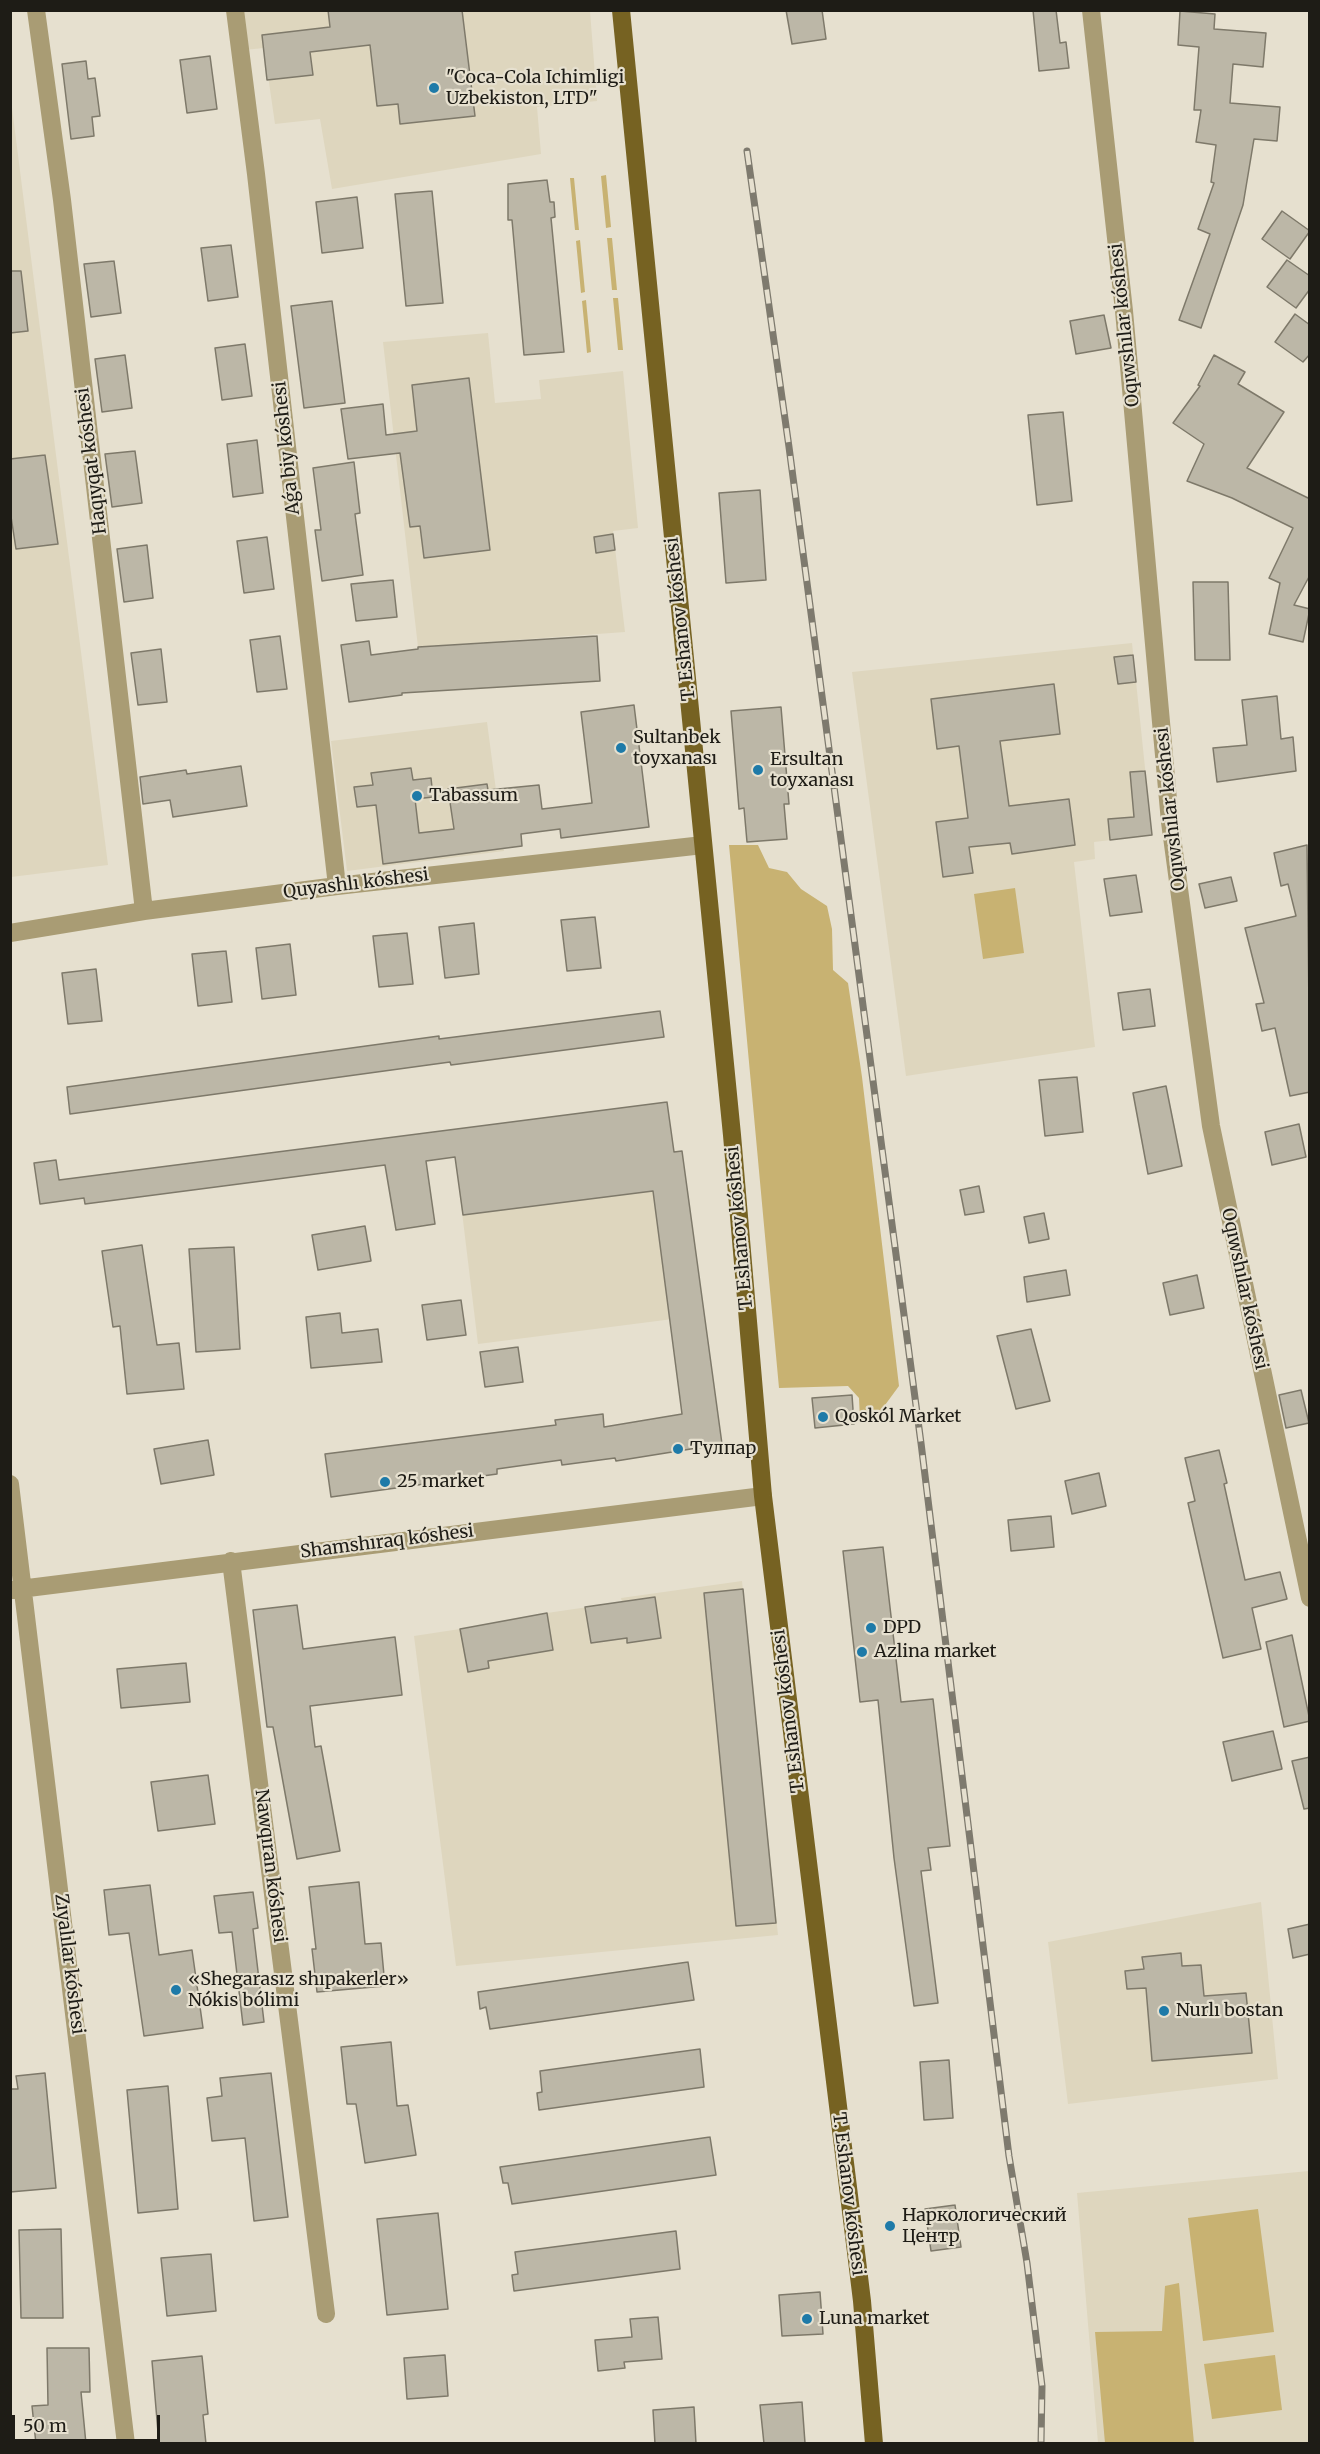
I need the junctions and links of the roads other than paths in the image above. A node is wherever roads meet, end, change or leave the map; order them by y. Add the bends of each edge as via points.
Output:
1 (36, 10) edge
2 (235, 10) edge
3 (621, 10) edge
4 (1091, 10) edge
5 (703, 845) junction
6 (337, 886) junction
7 (144, 911) junction
8 (10, 933) edge
9 (10, 1484) edge
10 (764, 1496) junction
11 (231, 1561) junction
12 (16, 1590) edge
13 (1310, 1598) edge
14 (326, 2314) dead end
15 (126, 2444) edge
16 (874, 2444) edge

1 - 7 street, Haqıyqat kóshesi via 62,200
2 - 6 street, Aǵa biy kóshesi
3 - 5 main road, T. Eshanov kóshesi
4 - 13 street, Oqıwshılar kóshesi via 1124,311 1170,822 1211,1126
5 - 6 street, Quyashlı kóshesi
5 - 10 main road, T. Eshanov kóshesi
6 - 7 street, Quyashlı kóshesi
7 - 8 street, Quyashlı kóshesi
9 - 12 street, Zıyalılar kóshesi
10 - 11 street, Shamshıraq kóshesi
10 - 16 main road, T. Eshanov kóshesi via 862,2301
11 - 12 street, Shamshıraq kóshesi
11 - 14 street, Nawqıran kóshesi
12 - 15 street, Zıyalılar kóshesi via 84,2078

